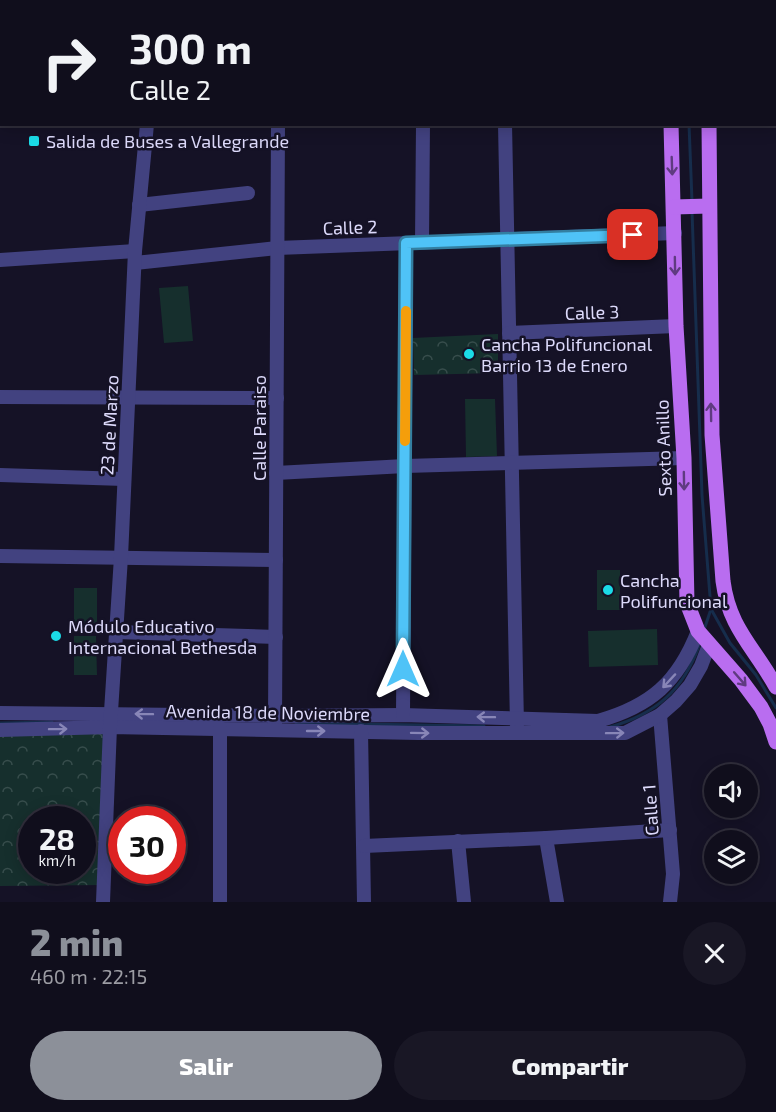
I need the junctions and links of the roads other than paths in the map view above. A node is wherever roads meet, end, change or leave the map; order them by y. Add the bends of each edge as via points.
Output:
1 (147, 126) edge
2 (278, 126) edge
3 (423, 126) edge
4 (505, 126) edge
5 (672, 126) edge
6 (709, 126) edge
7 (248, 193) dead end
8 (139, 205) junction
9 (692, 207) junction
10 (675, 233) junction
11 (507, 239) junction
12 (422, 242) junction
13 (406, 243) junction
14 (277, 248) junction
15 (135, 257) junction
16 (0, 260) edge
17 (676, 326) junction
18 (509, 333) junction
19 (0, 397) edge
20 (128, 398) junction
21 (277, 398) junction
22 (684, 458) junction
23 (513, 462) junction
24 (405, 466) junction
25 (276, 473) junction
26 (0, 475) edge
27 (124, 479) junction
28 (0, 556) edge
29 (121, 557) junction
30 (276, 560) junction
31 (698, 631) junction
32 (116, 632) junction
33 (276, 637) junction
34 (709, 645) junction
35 (776, 687) edge
36 (0, 714) edge
37 (403, 714) junction
38 (660, 715) junction
39 (111, 720) junction
40 (275, 723) junction
41 (517, 725) junction
42 (220, 728) junction
43 (0, 730) edge
44 (361, 731) junction
45 (776, 742) edge
46 (670, 830) junction
47 (546, 838) junction
48 (458, 841) junction
49 (364, 846) junction
50 (103, 902) edge
51 (220, 902) edge
52 (364, 902) edge
53 (464, 902) edge
54 (557, 902) edge
55 (670, 902) edge

1 - 8 street, 23 de Marzo
2 - 14 street, Calle Paraiso
3 - 12 street
4 - 11 street
5 -> 9 main road, Sexto Anillo
6 - 9 main road, Sexto Anillo
7 - 8 street
8 - 15 street, 23 de Marzo
9 - 10 main road, Sexto Anillo
35 -> 9 main road, Sexto Anillo via 734,624 725,599
10 - 11 street, Calle 2
10 -> 17 main road, Sexto Anillo
11 - 12 street, Calle 2
11 - 18 street
12 - 13 street, Calle 2
13 - 14 street, Calle 2
13 - 24 street
14 - 15 street, Calle 2
14 - 21 street, Calle Paraiso
15 - 16 street, Calle 2
15 - 20 street, 23 de Marzo
17 - 18 street, Calle 3
17 - 22 main road, Sexto Anillo
18 - 23 street
19 - 20 street
20 - 21 street
20 - 27 street, 23 de Marzo
21 - 25 street, Calle Paraiso
22 - 23 street
22 -> 31 main road, Sexto Anillo via 687,603
23 - 24 street
23 - 41 street
24 - 25 street
24 - 37 street
25 - 30 street, Calle Paraiso
26 - 27 street
27 - 29 street, 23 de Marzo
28 - 29 street
29 - 30 street
29 - 32 street, 23 de Marzo
30 - 33 street, Calle Paraiso
31 - 34 main road, Sexto Anillo
31 -> 41 street, Avenida 18 de Noviembre via 677,673 642,704 598,721
32 - 33 street
32 - 39 street, 23 de Marzo
33 - 40 street, Calle Paraiso
34 - 38 street, Avenida 18 de Noviembre via 690,685
34 -> 45 main road, Sexto Anillo via 752,694
36 - 39 street, Avenida 18 de Noviembre
37 - 40 street, Avenida 18 de Noviembre
41 -> 37 street, Avenida 18 de Noviembre
41 -> 38 street, Avenida 18 de Noviembre via 624,733
38 - 46 street, Calle 1
40 -> 39 street, Avenida 18 de Noviembre
39 - 42 street, Avenida 18 de Noviembre
43 -> 39 street, Avenida 18 de Noviembre
39 - 50 street, 23 de Marzo
40 - 42 street, Avenida 18 de Noviembre
40 -> 44 street, Avenida 18 de Noviembre
44 -> 41 street, Avenida 18 de Noviembre
42 - 51 street
44 - 49 street
46 - 47 street
46 - 55 street, Calle 1
47 - 48 street
47 - 54 street
48 - 49 street
48 - 53 street
49 - 52 street

